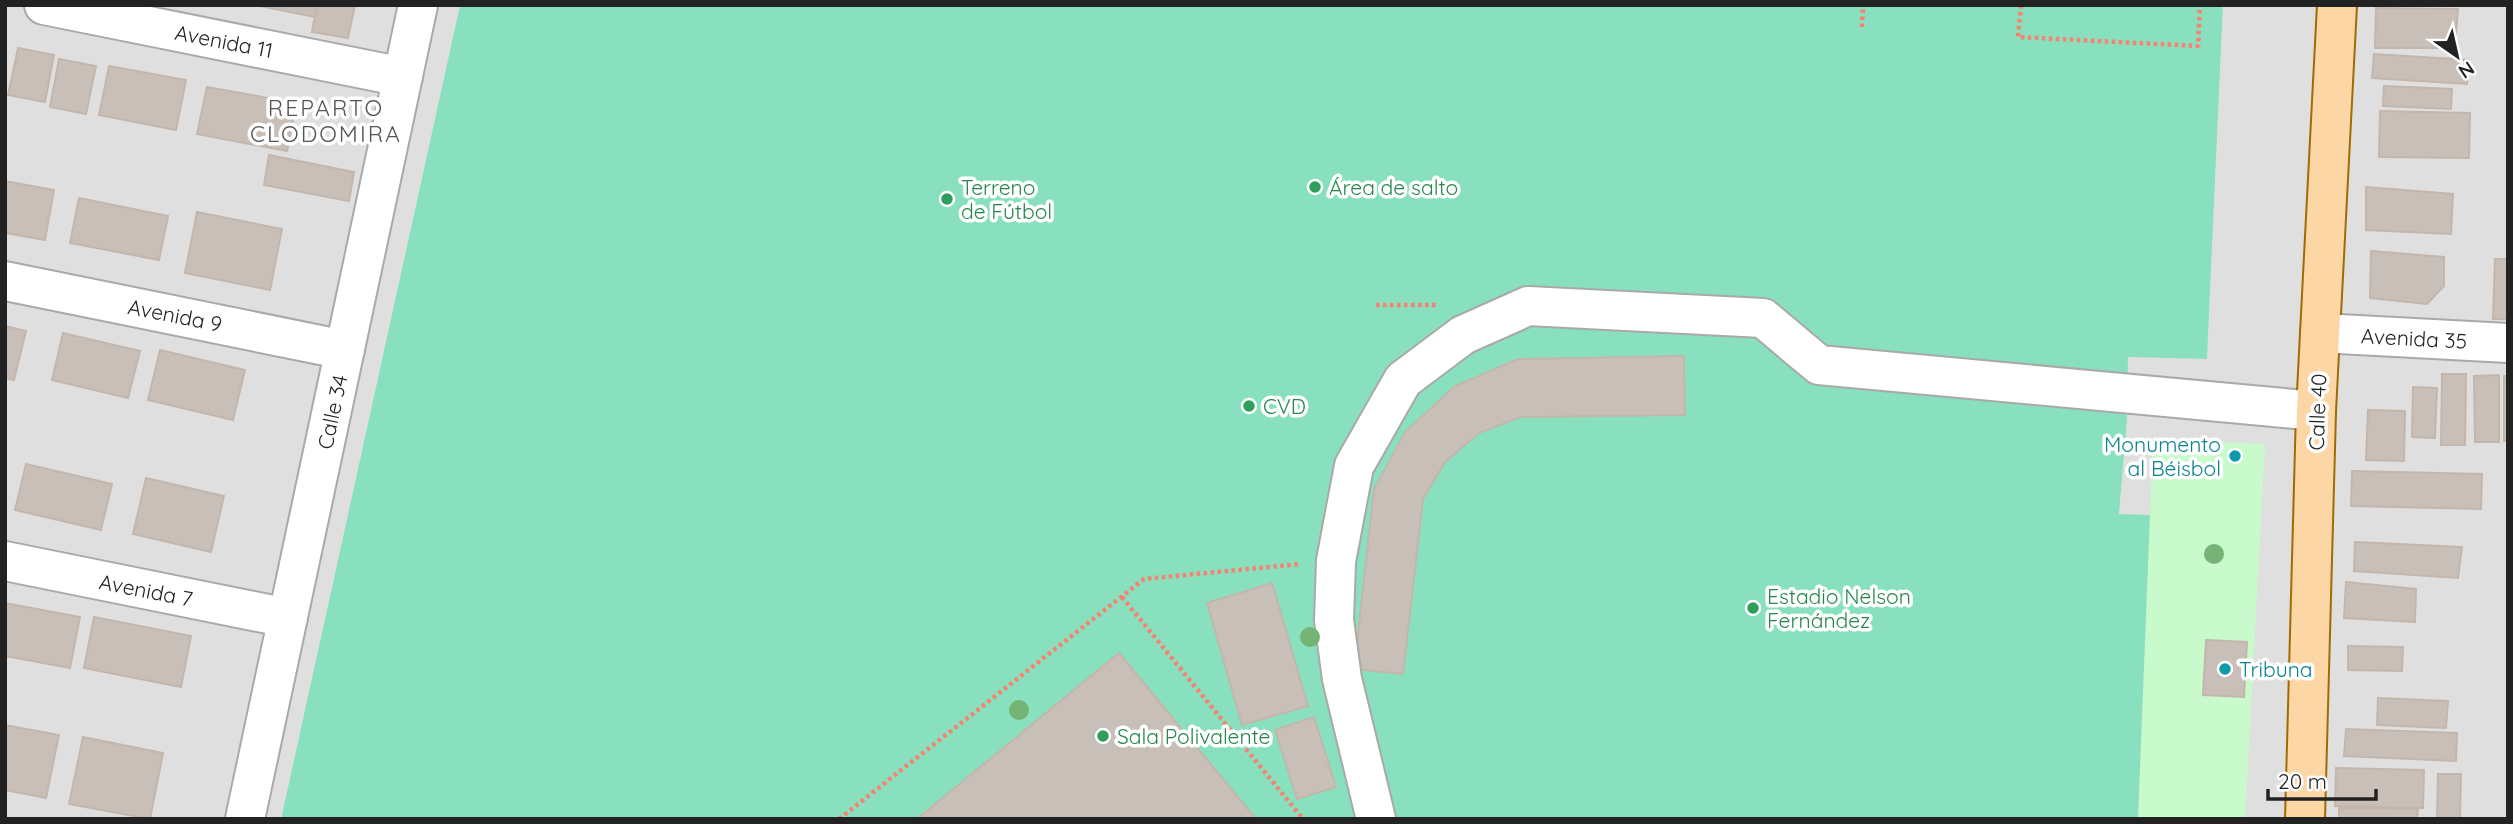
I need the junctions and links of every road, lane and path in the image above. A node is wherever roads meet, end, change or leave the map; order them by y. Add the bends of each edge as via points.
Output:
1 (44, 5) edge
2 (418, 5) edge
3 (1863, 5) edge
4 (2021, 5) edge
5 (2200, 5) edge
6 (2337, 5) edge
7 (1862, 27) dead end
8 (403, 77) junction
9 (5, 281) edge
10 (2320, 333) junction
11 (2508, 343) edge
12 (345, 350) junction
13 (2316, 411) junction
14 (5, 561) edge
15 (1336, 561) junction
16 (1122, 597) junction
17 (288, 618) junction
18 (245, 819) edge
19 (839, 819) edge
20 (1303, 819) edge
21 (1376, 819) edge
22 (2305, 819) edge

1 - 8 street, Avenida 11
2 - 8 street, Calle 34
3 - 7 path
4 - 5 path via 2018,37 2198,46
6 - 10 main road, Calle 40
8 - 12 street, Calle 34
9 - 12 street, Avenida 9
10 - 11 street, Avenida 35
10 - 13 main road, Calle 40
12 - 17 street, Calle 34
13 - 15 street via 1819,365 1763,318 1528,306 1463,335 1403,380 1354,467
13 - 22 main road, Calle 40
14 - 17 street, Avenida 7
15 - 16 path via 1144,579
15 - 21 street via 1334,620 1342,679
16 - 19 path
16 - 20 path
17 - 18 street, Calle 34

